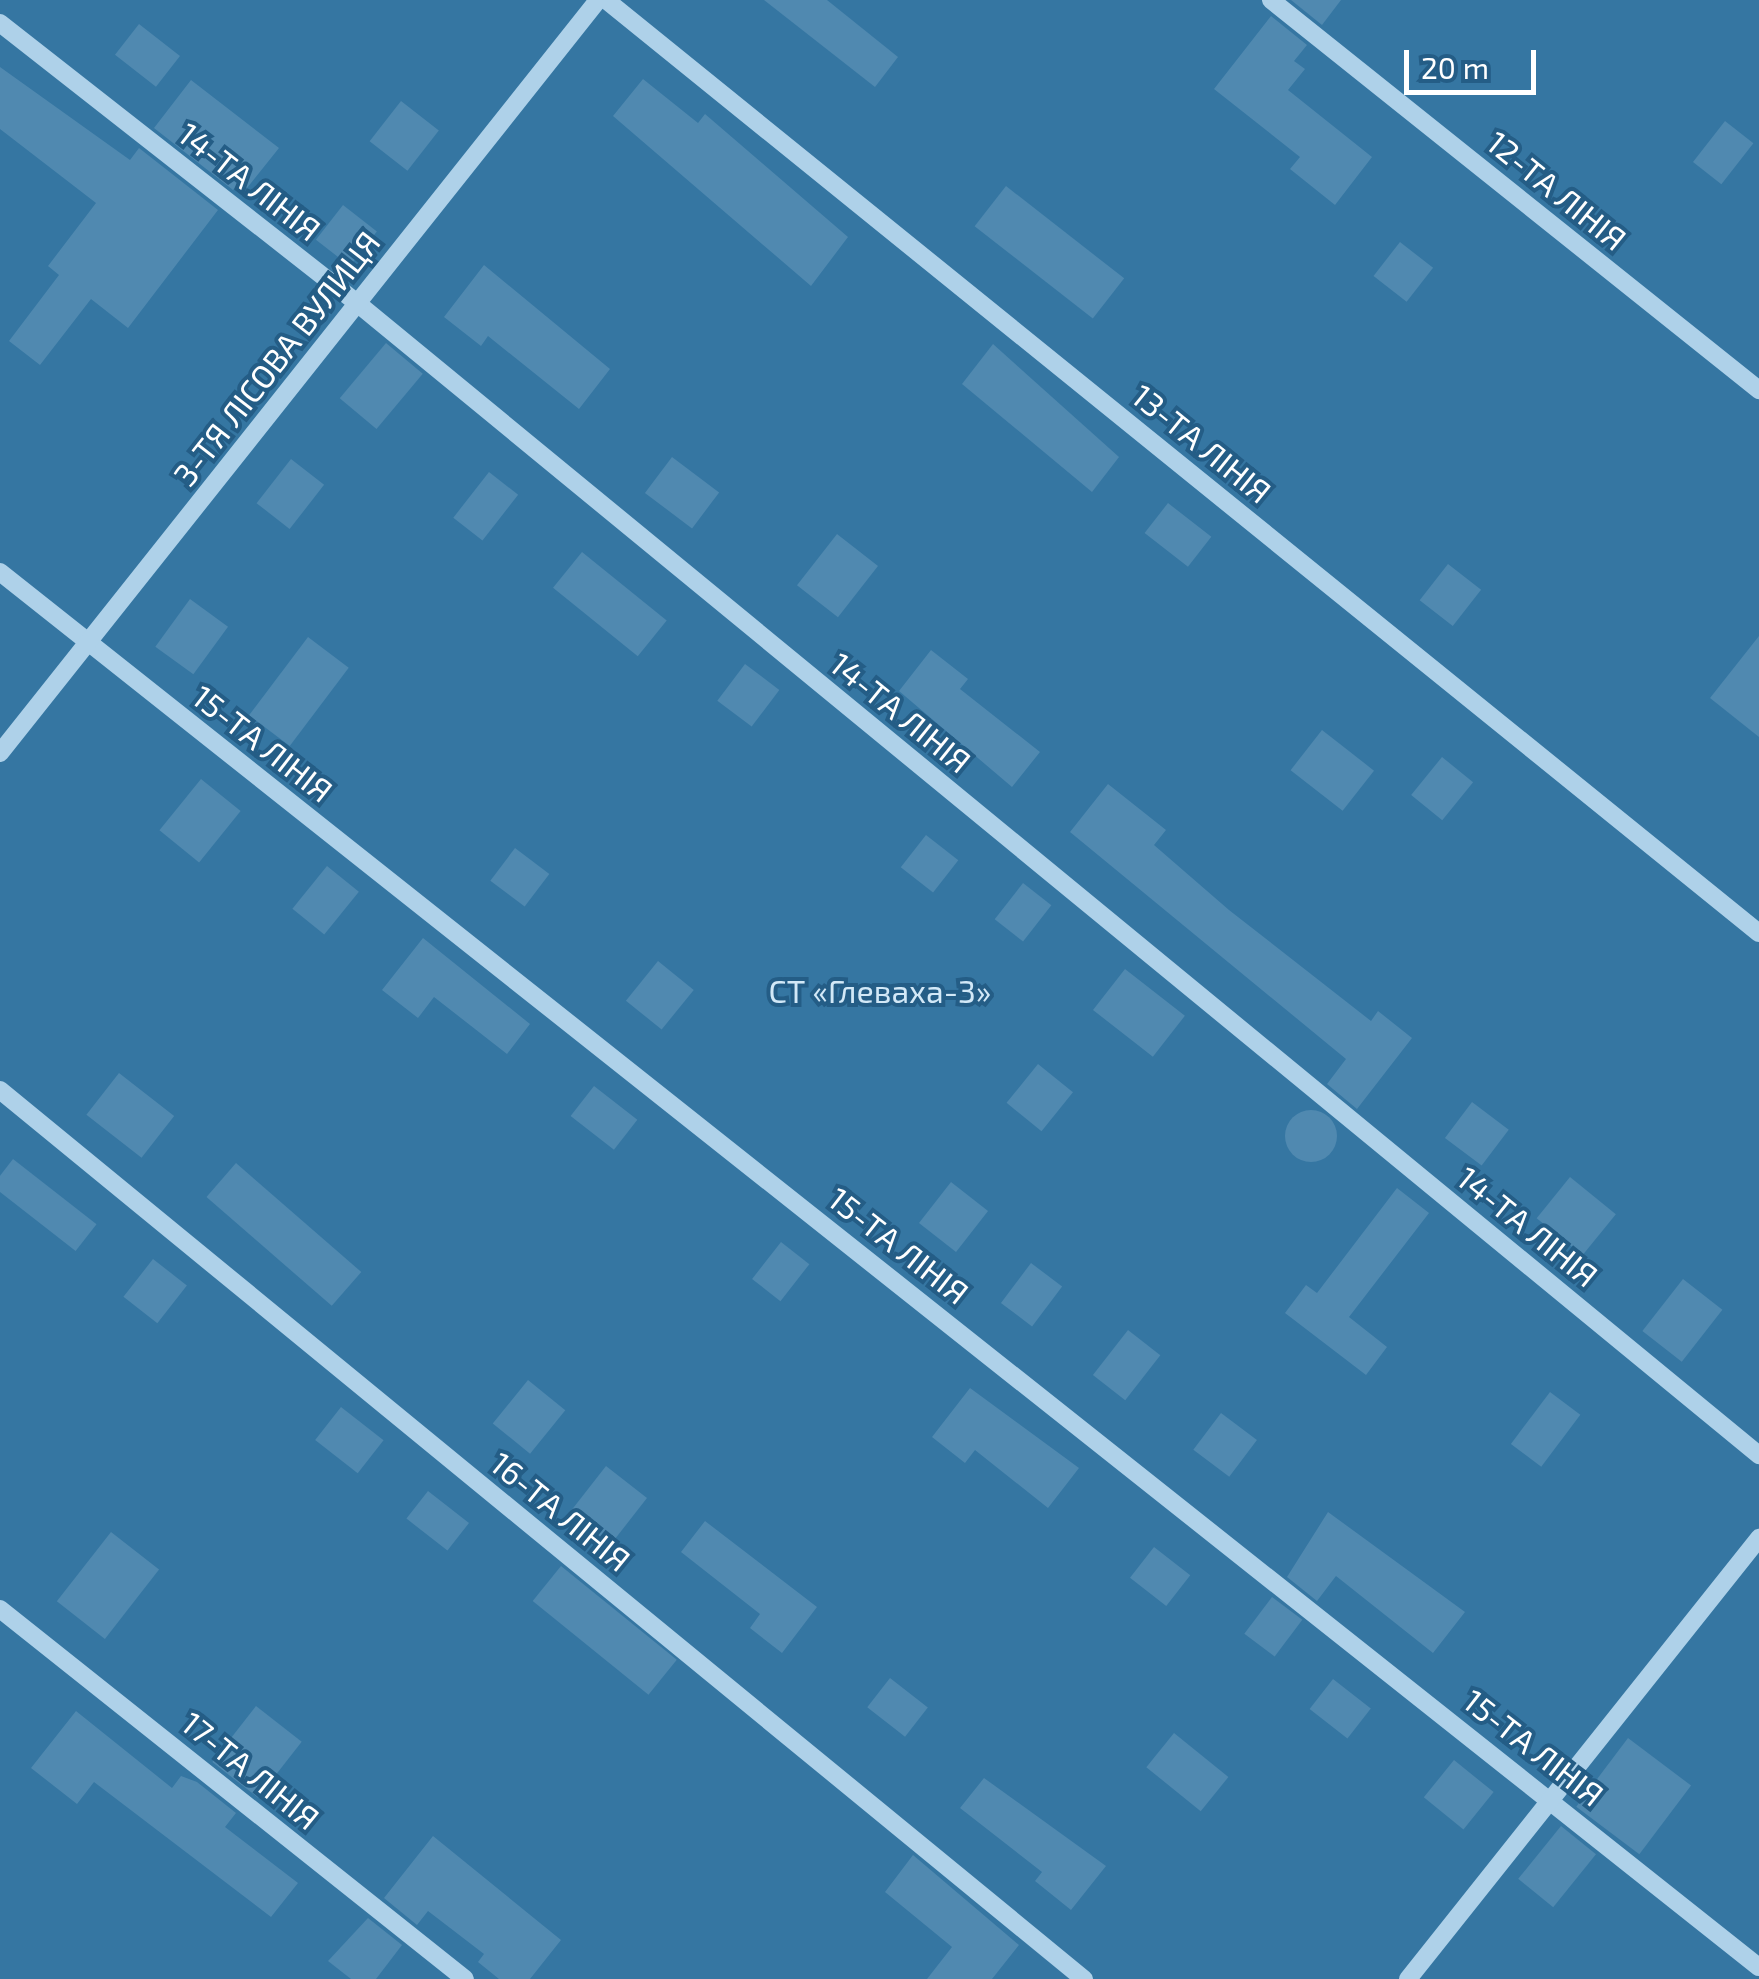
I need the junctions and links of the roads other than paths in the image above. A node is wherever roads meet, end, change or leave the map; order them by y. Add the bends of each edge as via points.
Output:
1 (598, 0) edge
2 (606, 0) edge
3 (1271, 0) edge
4 (0, 23) edge
5 (357, 304) junction
6 (1759, 390) edge
7 (0, 572) edge
8 (88, 643) junction
9 (0, 752) edge
10 (1759, 933) edge
11 (0, 1090) edge
12 (1759, 1454) edge
13 (1759, 1538) edge
14 (0, 1609) edge
15 (1551, 1798) junction
16 (1759, 1967) edge
17 (465, 1979) edge
18 (1084, 1979) edge
19 (1408, 1979) edge

1 - 5 street, 3-ТЯ ЛІСОВА ВУЛИЦЯ
2 - 10 street, 13-ТА ЛІНІЯ
3 - 6 street, 12-ТА ЛІНІЯ
4 - 5 street, 14-ТА ЛІНІЯ
5 - 8 street, 3-ТЯ ЛІСОВА ВУЛИЦЯ
5 - 12 street, 14-ТА ЛІНІЯ
7 - 8 street, 15-ТА ЛІНІЯ
8 - 9 street, 3-ТЯ ЛІСОВА ВУЛИЦЯ
8 - 15 street, 15-ТА ЛІНІЯ
11 - 18 street, 16-ТА ЛІНІЯ
13 - 15 street
14 - 17 street, 17-ТА ЛІНІЯ
15 - 16 street, 15-ТА ЛІНІЯ
15 - 19 street

